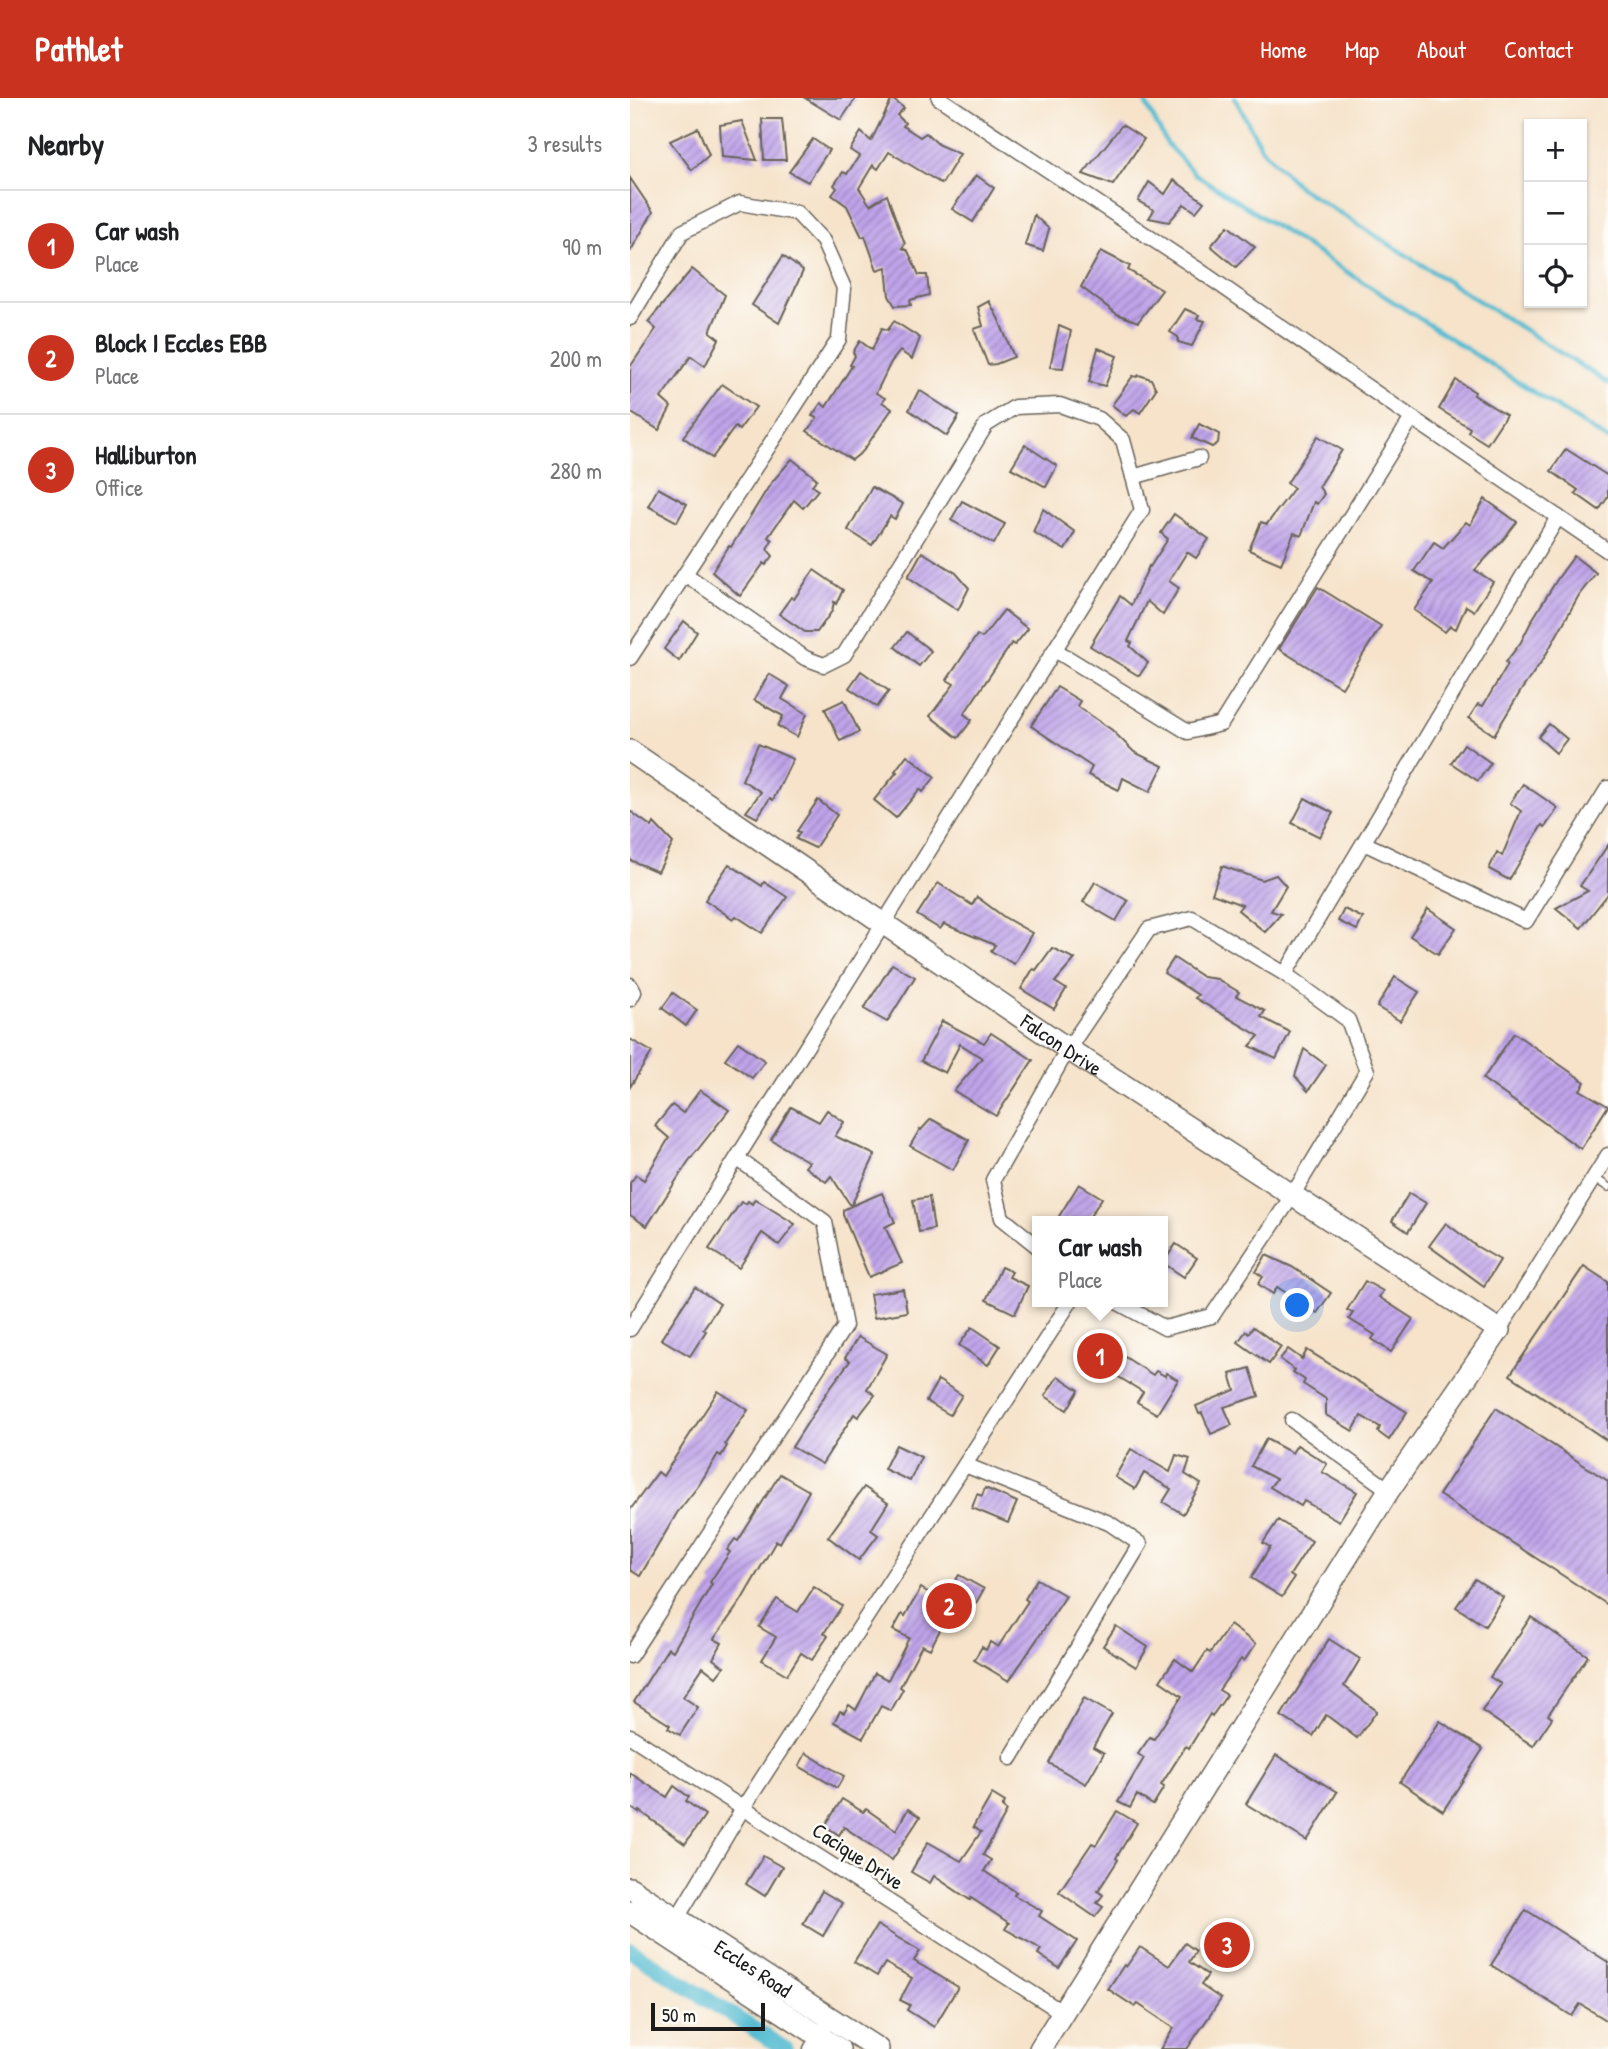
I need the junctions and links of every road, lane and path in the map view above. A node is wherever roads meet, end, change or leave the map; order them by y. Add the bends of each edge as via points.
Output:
1 (939, 98) edge
2 (630, 318) edge
3 (1412, 418) junction
4 (1199, 458) dead end
5 (1133, 477) junction
6 (1558, 517) junction
7 (1608, 551) edge
8 (685, 573) junction
9 (1055, 650) junction
10 (630, 658) edge
11 (630, 751) edge
12 (1608, 788) edge
13 (1364, 843) junction
14 (884, 926) junction
15 (1285, 974) junction
16 (630, 985) edge
17 (630, 999) edge
18 (1068, 1049) junction
19 (1608, 1155) edge
20 (738, 1159) junction
21 (1593, 1178) junction
22 (1608, 1187) edge
23 (1292, 1196) junction
24 (1032, 1242) edge
25 (1067, 1307) edge
26 (1126, 1307) edge
27 (630, 1329) edge
28 (1499, 1330) junction
29 (1292, 1420) dead end
30 (965, 1465) junction
31 (1389, 1490) junction
32 (630, 1656) edge
33 (630, 1736) edge
34 (1011, 1758) dead end
35 (743, 1808) junction
36 (630, 1888) edge
37 (630, 1912) edge
38 (672, 1927) junction
39 (1063, 2013) junction
40 (820, 2034) edge
41 (839, 2049) edge
42 (878, 2049) edge
43 (1040, 2049) edge

1 - 3 street
2 - 8 street via 682,232 740,203 797,213 823,242 844,288 839,339
3 - 6 street
3 - 9 street via 1221,724 1188,732
4 - 5 street
5 - 8 street via 1123,440 1099,419 1060,405 1015,407 986,425 844,655 824,665 805,658
5 - 9 street via 1142,509
6 - 7 street
6 - 13 street
8 - 10 street
9 - 14 street
11 - 14 street, Falcon Drive
12 - 13 street via 1525,921
13 - 15 street
14 - 18 street, Falcon Drive
14 - 20 street
15 - 18 street via 1192,918 1149,929
15 - 23 street via 1348,1020 1367,1071
16 - 17 street via 634,992
18 - 23 street, Falcon Drive
18 - 24 street via 993,1180 1002,1218
19 - 21 street
20 - 27 street
20 - 32 street via 825,1222 845,1326
21 - 22 lane
21 - 28 street
23 - 26 street via 1212,1316 1165,1328
23 - 28 street, Falcon Drive
25 - 30 street
28 - 31 street
29 - 31 street
30 - 34 street via 1109,1523 1140,1544
30 - 35 street
31 - 39 street
33 - 35 street, Cacique Drive
35 - 38 street
35 - 39 street, Cacique Drive
36 - 38 street, Eccles Road
37 - 38 street, Eccles Road
38 - 40 street, Eccles Road
39 - 43 street
40 - 41 street, Eccles Road
40 - 42 street, Eccles Road

